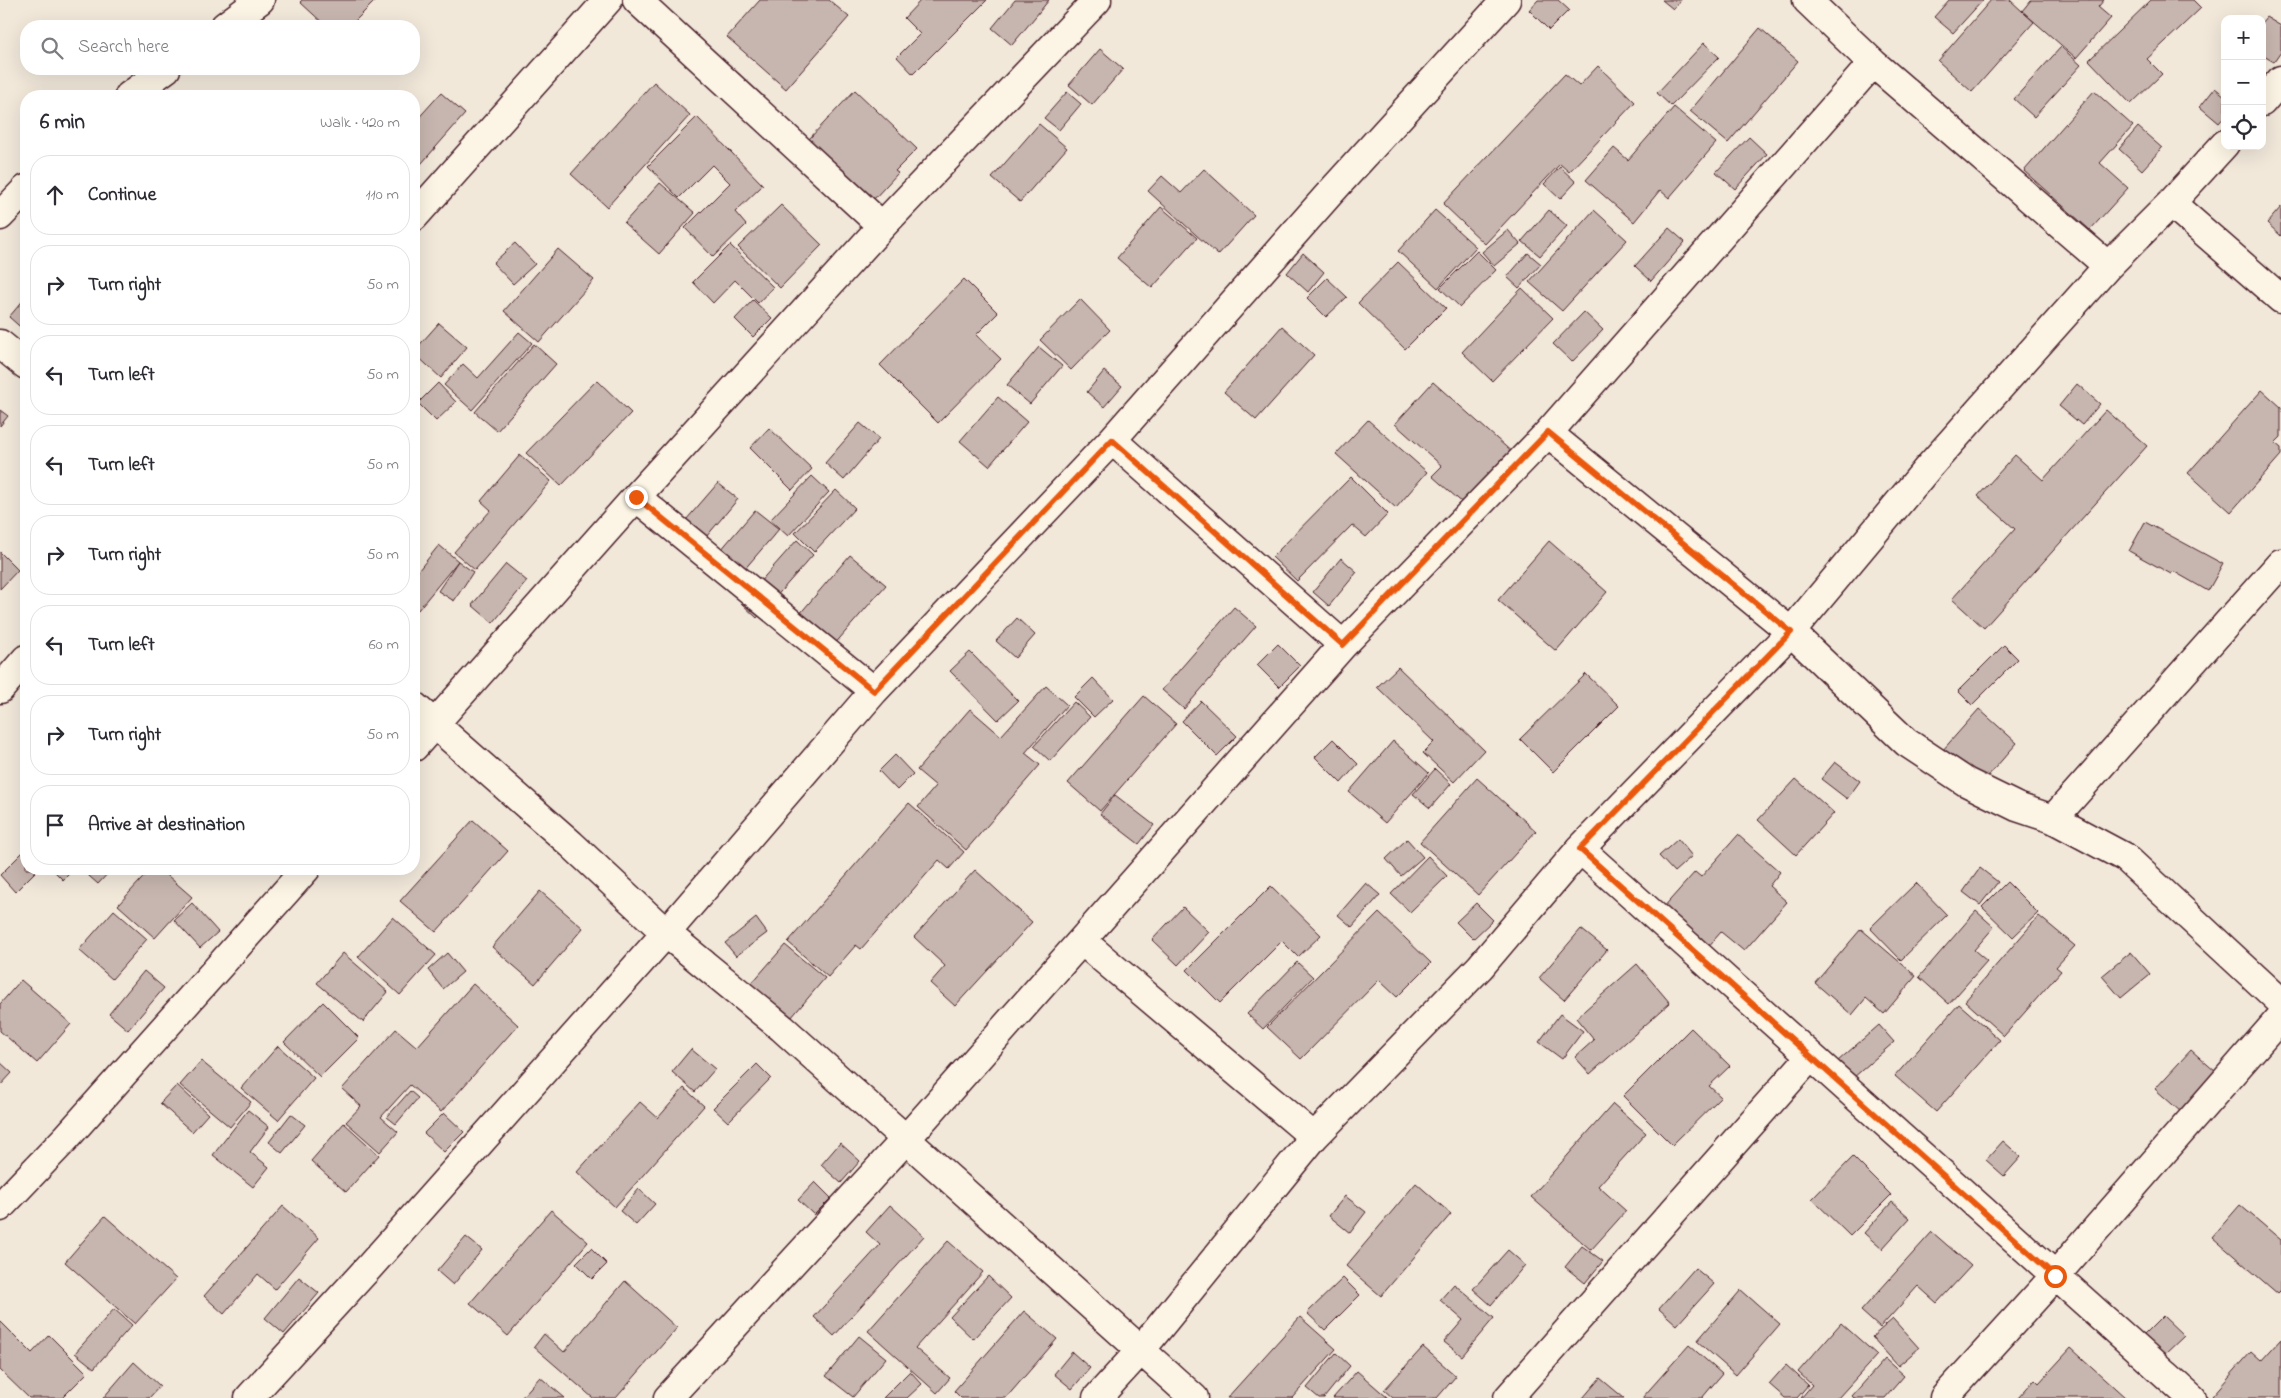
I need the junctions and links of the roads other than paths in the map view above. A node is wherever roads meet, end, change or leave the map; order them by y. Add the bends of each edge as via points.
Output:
1 (260, 0) edge
2 (608, 0) edge
3 (636, 0) edge
4 (1097, 0) edge
5 (1506, 0) edge
6 (1807, 0) edge
7 (233, 20) edge
8 (1873, 63) junction
9 (158, 75) edge
10 (2281, 80) edge
11 (137, 90) edge
12 (2266, 97) edge
13 (2221, 148) edge
14 (20, 195) edge
15 (2171, 203) junction
16 (420, 210) edge
17 (0, 216) edge
18 (882, 226) junction
19 (2108, 266) junction
20 (2281, 299) edge
21 (0, 344) edge
22 (20, 360) edge
23 (1548, 432) junction
24 (1112, 440) junction
25 (636, 497) junction
26 (2281, 563) edge
27 (1791, 632) junction
28 (1343, 645) junction
29 (20, 666) edge
30 (0, 689) edge
31 (874, 691) junction
32 (420, 712) edge
33 (434, 725) junction
34 (420, 740) edge
35 (2053, 819) junction
36 (1580, 849) junction
37 (301, 875) edge
38 (666, 933) junction
39 (1082, 941) junction
40 (2281, 1002) edge
41 (2281, 1018) edge
42 (1811, 1056) junction
43 (1314, 1137) junction
44 (906, 1139) junction
45 (0, 1207) edge
46 (2055, 1276) junction
47 (1141, 1350) junction
48 (249, 1398) edge
49 (668, 1398) edge
50 (1098, 1398) edge
51 (1194, 1398) edge
52 (1508, 1398) edge
53 (1944, 1398) edge
54 (2192, 1398) edge

1 - 7 street
2 - 16 street
3 - 18 street
4 - 18 street
5 - 24 street
6 - 8 street
8 - 19 street
8 - 23 street
9 - 11 street
10 - 12 street
13 - 15 street
14 - 17 street
15 - 19 street
15 - 20 street
18 - 25 street
19 - 27 street via 1927,469
21 - 22 street
23 - 27 street
23 - 28 street
24 - 28 street
24 - 31 street
25 - 31 street
25 - 33 street
26 - 35 street
27 - 35 street via 1906,742 1966,782 2017,807
27 - 36 street
28 - 39 street
29 - 30 street
31 - 38 street
32 - 33 street
33 - 34 street
33 - 38 street via 571,844
35 - 40 street via 2126,858
36 - 42 street
36 - 43 street via 1480,968
37 - 45 street via 66,1138
38 - 44 street via 782,1028
38 - 48 street
39 - 43 street
39 - 44 street
41 - 46 street
42 - 46 street
42 - 52 street
43 - 47 street
44 - 47 street
44 - 49 street
46 - 53 street
46 - 54 street
47 - 50 street
47 - 51 street

